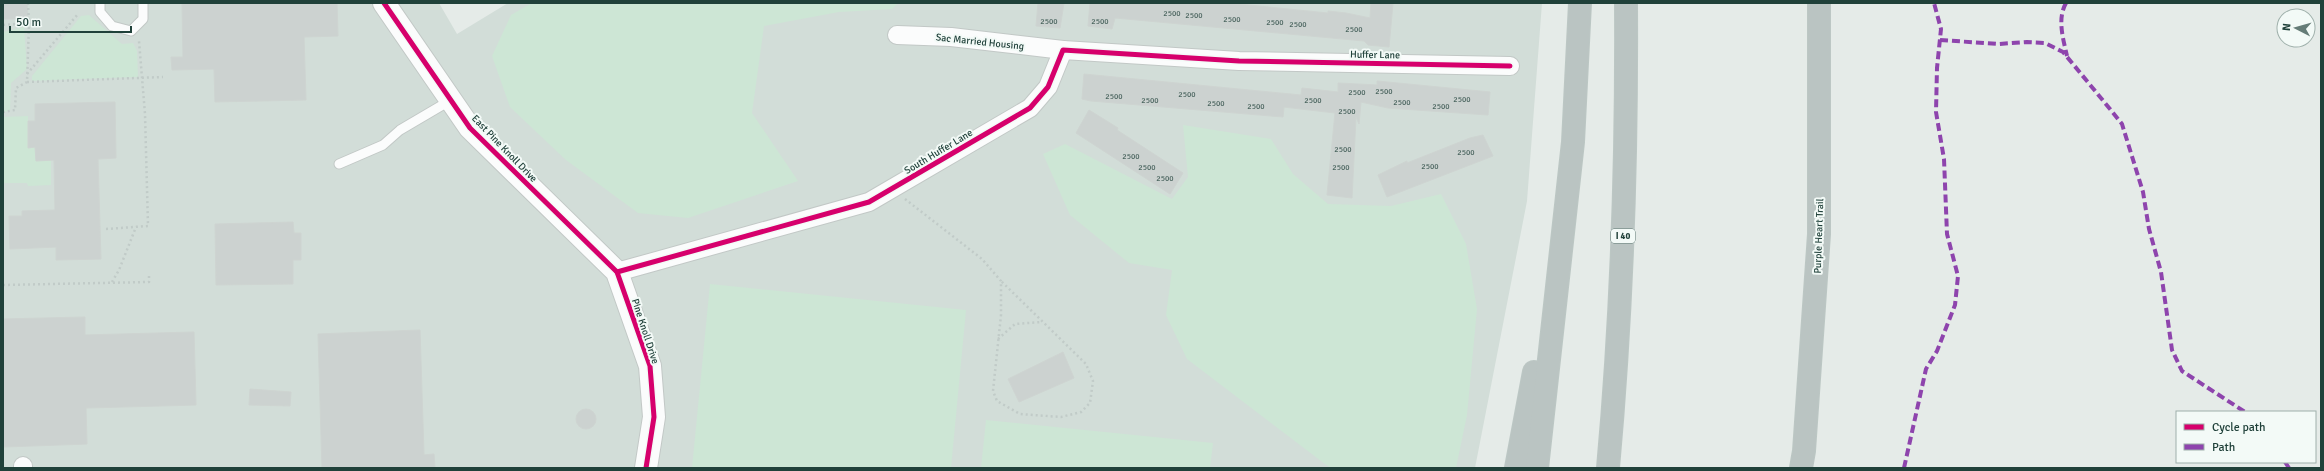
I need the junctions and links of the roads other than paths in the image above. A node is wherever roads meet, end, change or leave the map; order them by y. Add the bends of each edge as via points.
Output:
1 (143, 3) edge
2 (384, 3) edge
3 (1580, 3) edge
4 (1626, 3) edge
5 (1819, 3) edge
6 (100, 7) edge
7 (897, 34) dead end
8 (1063, 50) junction
9 (1510, 66) dead end
10 (451, 100) junction
11 (339, 164) dead end
12 (1559, 262) junction
13 (617, 272) junction
14 (1803, 462) edge
15 (646, 468) edge
16 (1516, 468) edge
17 (1537, 468) edge
18 (1608, 468) edge

1 - 6 lane via 143,19 131,31 112,26
2 - 10 street, East Pine Knoll Drive
3 - 12 highway via 1573,142
4 - 18 highway, I 40 via 1624,227
5 - 14 highway, Purple Heart Trail via 1819,234
7 - 8 street, Sac Married Housing via 951,37
8 - 9 street, Huffer Lane via 1240,61
8 - 13 street, South Huffer Lane via 1048,87 1030,108 869,202
10 - 11 lane via 400,130 383,145
10 - 13 street, East Pine Knoll Drive via 470,128
12 - 16 highway via 1543,321
12 - 17 highway
13 - 15 street, Pine Knoll Drive via 650,366 654,417

